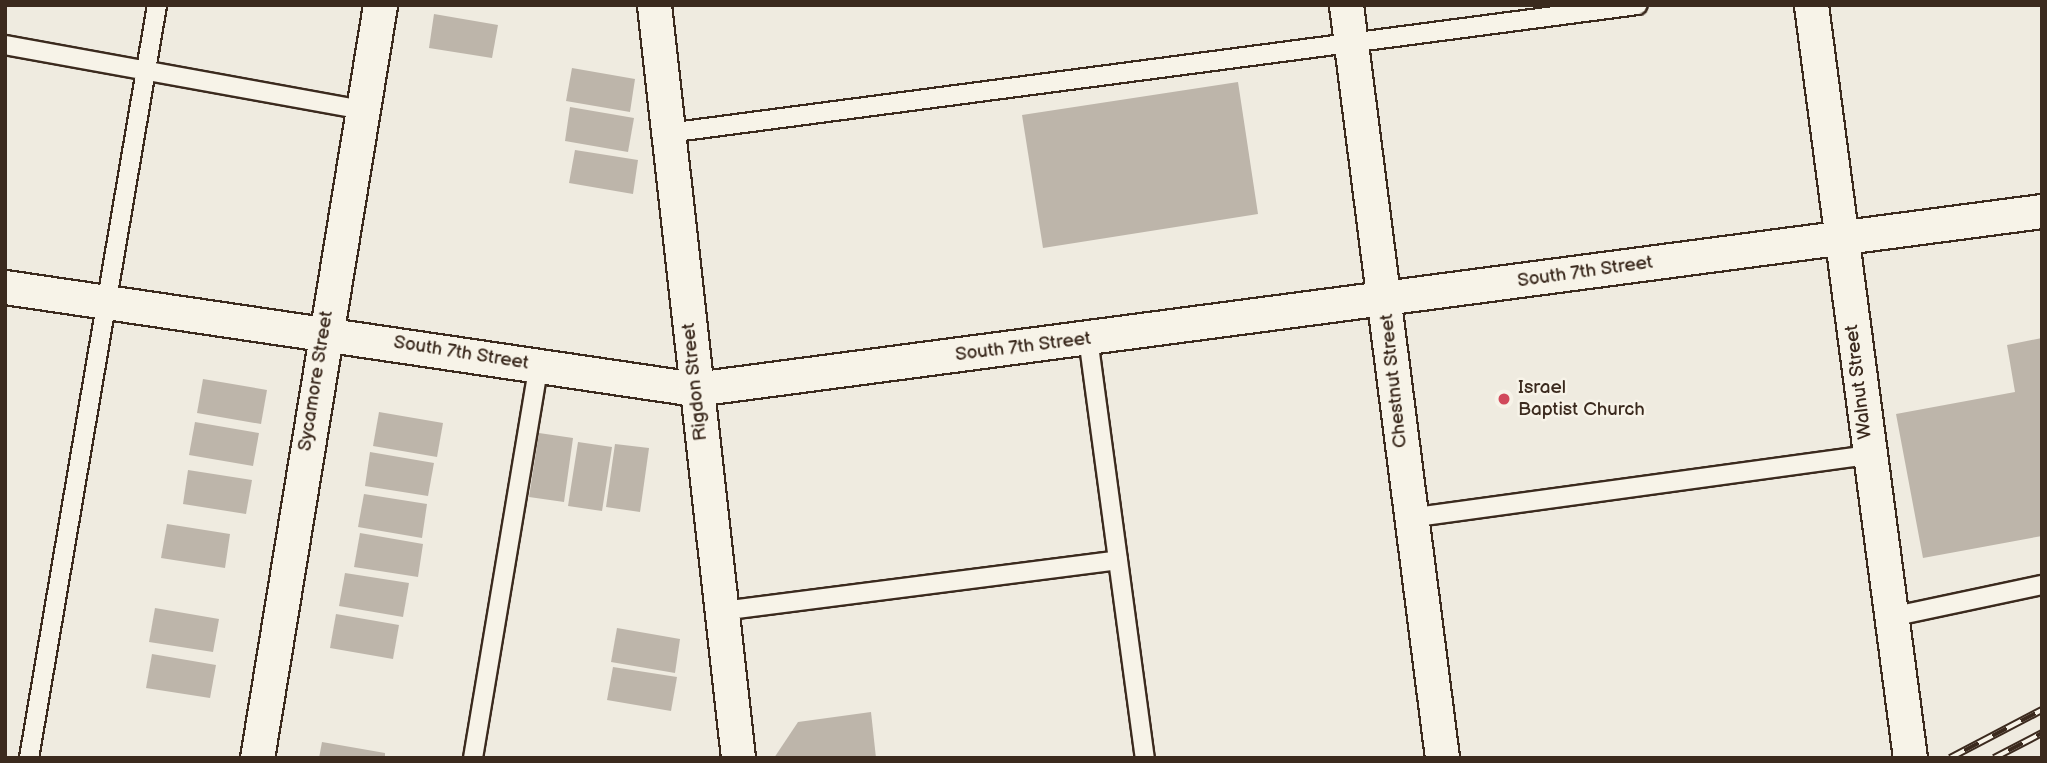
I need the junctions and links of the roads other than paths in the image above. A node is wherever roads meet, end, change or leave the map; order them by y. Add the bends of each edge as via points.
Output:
1 (157, 5) edge
2 (380, 5) edge
3 (654, 5) edge
4 (1346, 5) edge
5 (1638, 5) edge
6 (1811, 5) edge
7 (1351, 43) junction
8 (5, 45) edge
9 (146, 67) junction
10 (362, 110) junction
11 (668, 134) junction
12 (2042, 211) edge
13 (1842, 236) junction
14 (5, 286) edge
15 (1386, 300) junction
16 (104, 301) junction
17 (323, 332) junction
18 (1088, 338) junction
19 (539, 365) junction
20 (695, 389) junction
21 (1868, 455) junction
22 (1409, 518) junction
23 (1118, 560) junction
24 (2042, 585) edge
25 (722, 611) junction
26 (1891, 617) junction
27 (29, 758) edge
28 (257, 758) edge
29 (473, 758) edge
30 (738, 758) edge
31 (1145, 758) edge
32 (1442, 758) edge
33 (1910, 758) edge

1 - 9 lane
2 - 10 street, Sycamore Street
3 - 11 street, Rigdon Street
4 - 7 street, Chestnut Street
5 - 7 lane
6 - 13 street, Walnut Street
7 - 11 lane
7 - 15 street, Chestnut Street
8 - 9 lane
9 - 10 lane
9 - 16 lane
10 - 17 street, Sycamore Street
11 - 20 street, Rigdon Street
12 - 13 street, South 7th Street
13 - 15 street, South 7th Street
13 - 21 street, Walnut Street
14 - 16 street, South 7th Street
15 - 18 street, South 7th Street
15 - 22 street, Chestnut Street
16 - 17 street, South 7th Street
16 - 27 lane
17 - 19 street, South 7th Street
17 - 28 street, Sycamore Street
18 - 20 street, South 7th Street
18 - 23 lane
19 - 20 street, South 7th Street
19 - 29 lane
20 - 25 street, Rigdon Street
21 - 22 lane
21 - 26 street, Walnut Street
22 - 32 street, Chestnut Street
23 - 25 lane
23 - 31 lane
24 - 26 lane
25 - 30 street, Rigdon Street
26 - 33 street, Walnut Street

